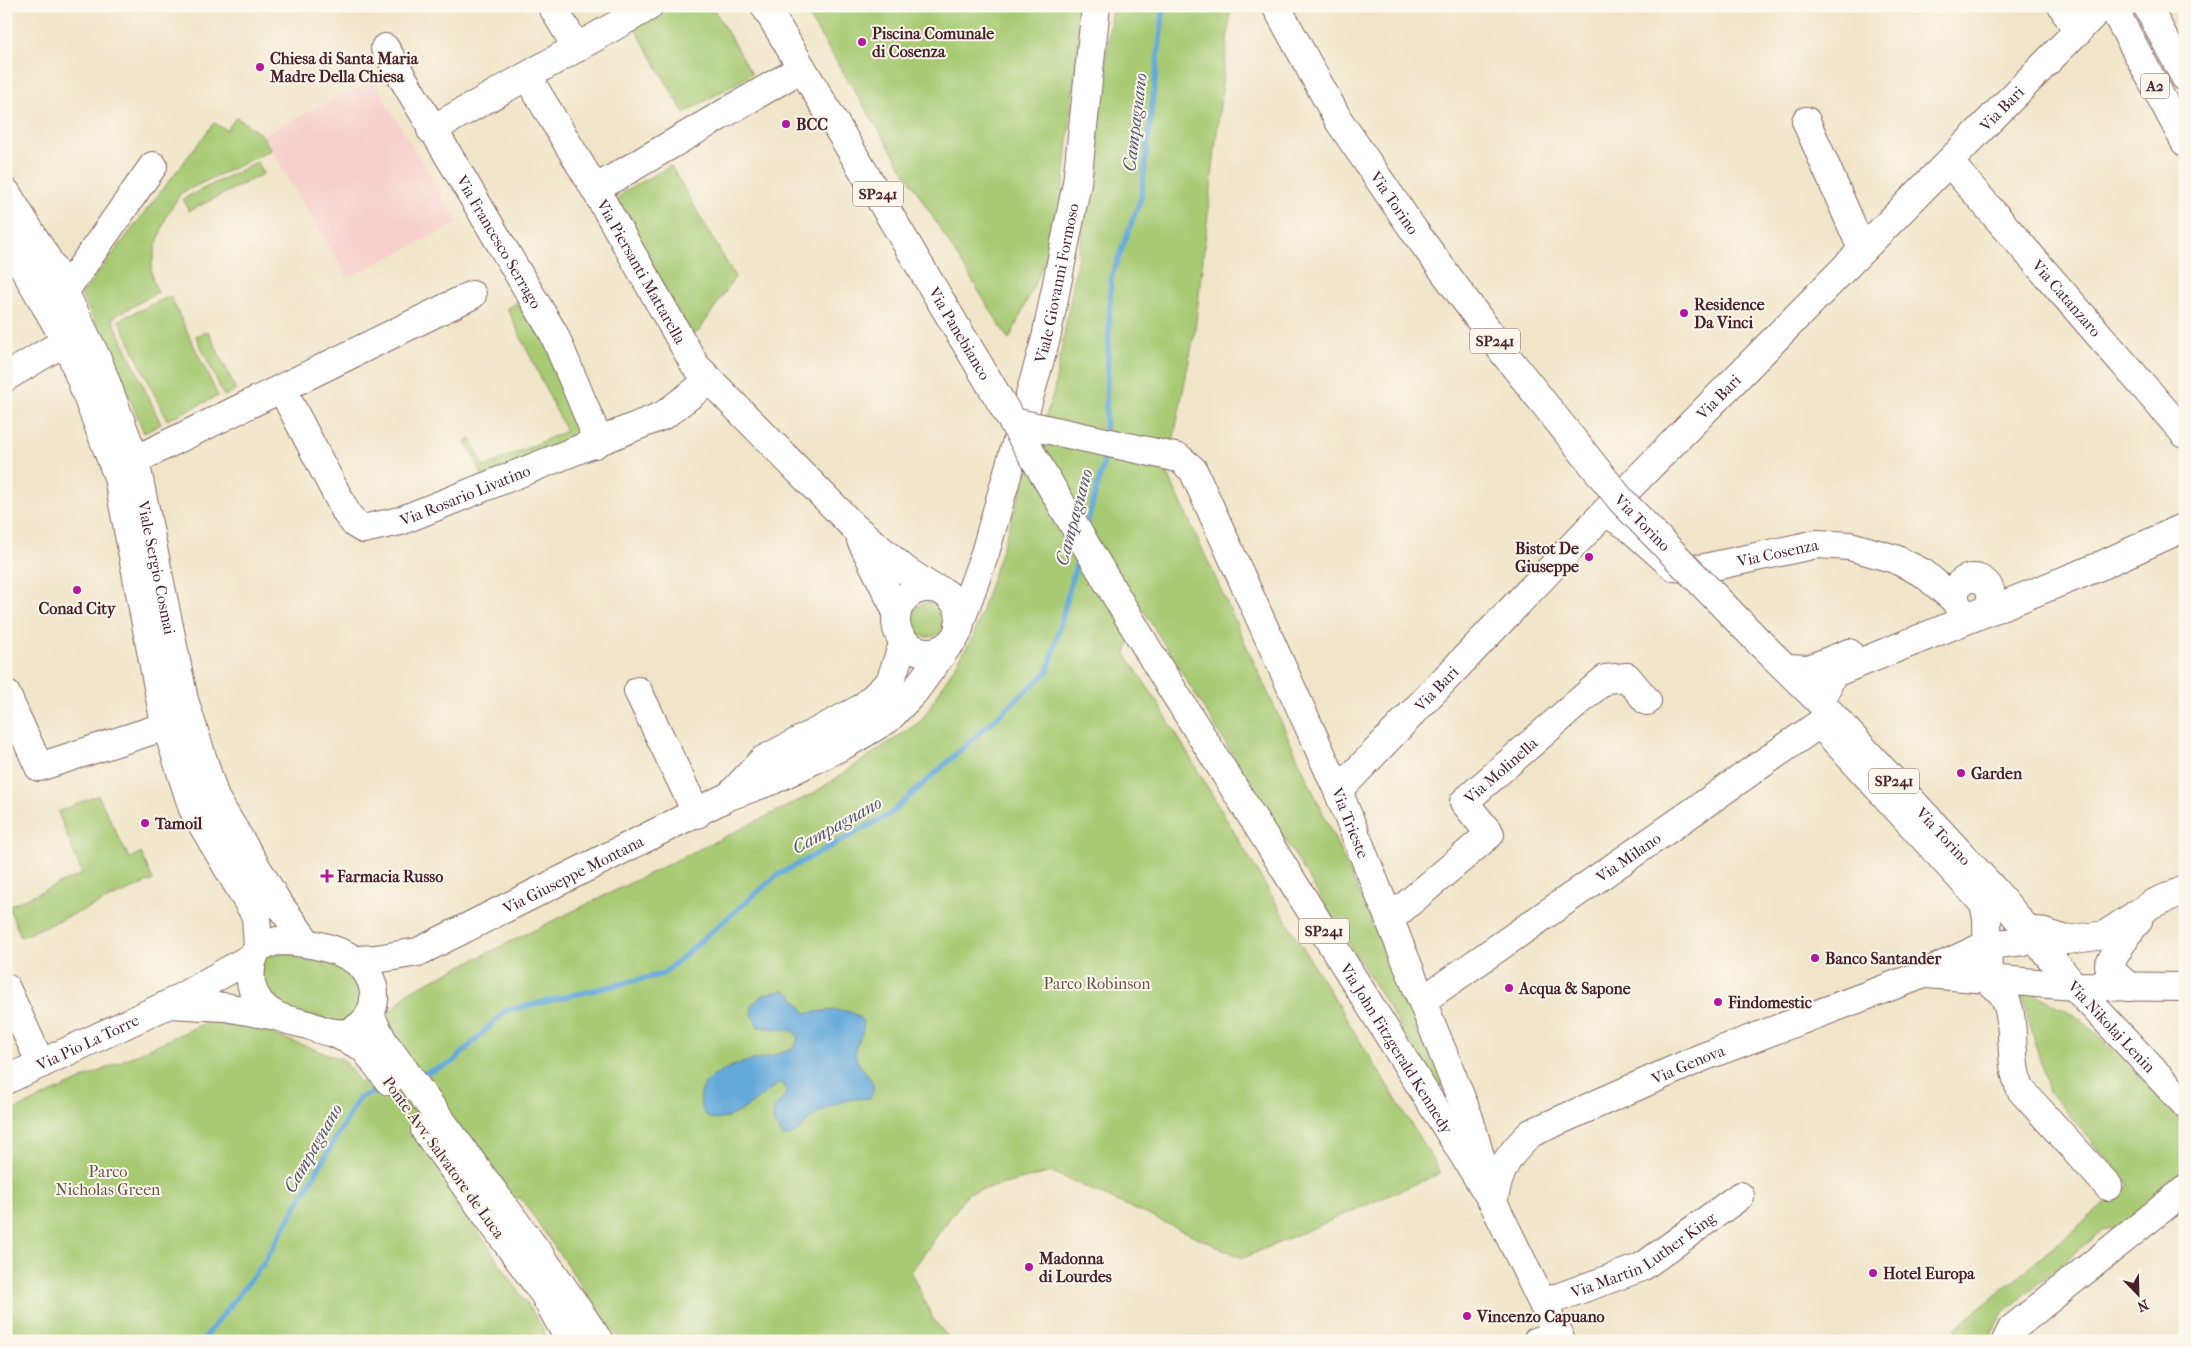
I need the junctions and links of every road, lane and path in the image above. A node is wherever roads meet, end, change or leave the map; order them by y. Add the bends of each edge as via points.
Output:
1 (552, 6) edge
2 (766, 6) edge
3 (1096, 6) edge
4 (1276, 6) edge
5 (2062, 6) edge
6 (2102, 6) edge
7 (2112, 6) edge
8 (648, 7) edge
9 (2150, 11) edge
10 (2078, 32) junction
11 (385, 48) dead end
12 (577, 48) junction
13 (802, 68) junction
14 (527, 76) junction
15 (2185, 77) edge
16 (1806, 121) dead end
17 (431, 130) junction
18 (2185, 142) edge
19 (1949, 162) junction
20 (153, 166) dead end
21 (595, 188) junction
22 (6, 192) edge
23 (6, 237) edge
24 (1862, 249) junction
25 (64, 292) junction
26 (472, 295) dead end
27 (66, 341) junction
28 (6, 377) edge
29 (710, 380) junction
30 (282, 389) junction
31 (1013, 422) junction
32 (2185, 434) edge
33 (595, 444) junction
34 (135, 460) junction
35 (1605, 512) junction
36 (854, 527) junction
37 (2185, 527) edge
38 (984, 553) junction
39 (934, 588) junction
40 (1965, 606) junction
41 (897, 612) junction
42 (954, 635) junction
43 (904, 642) junction
44 (1154, 660) joint
45 (1786, 668) junction
46 (638, 691) dead end
47 (6, 694) edge
48 (1647, 701) dead end
49 (1824, 714) junction
50 (166, 726) junction
51 (1338, 791) junction
52 (728, 796) junction
53 (696, 814) junction
54 (2185, 890) edge
55 (2152, 904) junction
56 (1390, 919) junction
57 (2038, 934) junction
58 (306, 941) junction
59 (1987, 945) junction
60 (255, 952) junction
61 (418, 952) junction
62 (357, 960) junction
63 (1924, 974) junction
64 (1988, 979) junction
65 (2028, 982) junction
66 (2074, 986) junction
67 (2129, 987) junction
68 (2185, 987) edge
69 (6, 988) edge
70 (1423, 1000) junction
71 (169, 1004) junction
72 (373, 1006) junction
73 (276, 1016) junction
74 (2116, 1030) junction
75 (334, 1033) junction
76 (376, 1047) junction
77 (41, 1064) junction
78 (6, 1080) edge
79 (2185, 1104) edge
80 (1469, 1118) junction
81 (1530, 1132) junction
82 (2108, 1186) dead end
83 (2185, 1190) edge
84 (1740, 1196) dead end
85 (1493, 1202) junction
86 (551, 1287) junction
87 (1543, 1303) junction
88 (1552, 1339) edge
89 (570, 1341) edge
90 (599, 1341) edge
91 (2006, 1341) edge

1 - 12 main road
2 - 13 main road, Via Panebianco / SP241
3 - 38 main road, Viale Giovanni Formoso via 1078,184 1046,338
4 - 45 main road, Via Torino / SP241, bridge via 1339,121 1507,357 1621,500
5 - 10 main road
6 - 10 main road, Via Bari
7 - 18 main road, A2
8 - 12 main road
9 - 15 main road, A2
10 - 19 main road, Via Bari
11 - 17 main road, Via Francesco Serrago
12 - 14 main road
13 - 21 main road, Via Piersanti Mattarella
13 - 31 main road, Via Panebianco / SP241, bridge
14 - 17 main road
14 - 21 main road
16 - 24 main road
17 - 33 main road, Via Francesco Serrago via 554,334 592,425
19 - 24 main road, Via Bari
19 - 32 main road, Via Catanzaro
20 - 25 main road
21 - 29 main road, Via Piersanti Mattarella via 695,365
22 - 25 main road, Viale Sergio Cosmai
23 - 27 main road, Viale Sergio Cosmai
24 - 35 main road, Via Bari
25 - 34 main road, Viale Sergio Cosmai via 98,361
26 - 30 main road
27 - 28 main road
27 - 50 main road, Viale Sergio Cosmai via 118,476
29 - 33 main road, Via Rosario Livatino via 664,415
29 - 36 main road, Via Piersanti Mattarella
30 - 33 main road, Via Rosario Livatino via 348,514 363,529 400,522
30 - 34 main road
31 - 44 main road, Via Panebianco / SP241, bridge
31 - 51 main road, Via Trieste, bridge via 1186,464
34 - 58 main road, Viale Sergio Cosmai via 184,700 215,798 278,903
35 - 40 main road, Via Cosenza via 1628,526 1674,567 1700,569 1817,544 1850,546 1895,558 1923,574
35 - 51 main road, Via Bari
36 - 39 main road, Via Piersanti Mattarella via 905,570
36 - 41 main road, Via Piersanti Mattarella
37 - 40 main road via 2093,569
38 - 39 main road via 959,575
38 - 42 main road, Viale Giovanni Formoso
39 - 41 main road via 914,591 906,596
39 - 42 main road via 952,598 960,616
40 - 45 main road via 1808,669
40 - 49 main road via 1832,674
41 - 43 main road via 896,622
42 - 43 main road via 931,652 912,648
42 - 52 main road, Via Giuseppe Montana via 914,692 888,719 773,780
43 - 52 main road, Via Giuseppe Montana via 890,682 862,708 763,760
44 - 85 main road, Via John Fitzgerald Kennedy / SP241
45 - 49 main road, Via Torino / SP241
46 - 53 main road
47 - 50 main road via 39,767
48 - 56 main road, Via Molinella via 1627,677 1605,679 1464,802 1490,834
49 - 57 main road, Via Torino / SP241
49 - 59 main road via 1982,900 1987,918
49 - 70 main road, Via Milano
50 - 60 main road, Viale Sergio Cosmai via 193,809 256,916
51 - 56 main road, Via Trieste
52 - 53 main road, Via Giuseppe Montana
53 - 61 main road, Via Giuseppe Montana
54 - 55 main road
55 - 57 main road via 2105,935 2079,940
55 - 67 main road via 2127,934 2109,965
56 - 70 main road, Via Trieste
57 - 59 main road, Via Genova
57 - 66 main road, Via Torino / SP241
58 - 60 main road via 277,941
58 - 62 main road
59 - 63 main road, Via Genova
59 - 64 main road
60 - 71 main road, Via Pio La Torre
60 - 73 main road via 250,968 252,993
61 - 62 main road, Via Giuseppe Montana
61 - 72 main road, Via Giuseppe Montana
62 - 72 main road via 370,977
63 - 64 main road, Via Genova
63 - 81 main road, Via Genova via 1703,1056
64 - 65 main road, Via Genova
64 - 82 main road via 2001,992 2008,1006 2012,1061 2021,1090
65 - 66 main road, Via Genova
65 - 74 main road
66 - 67 main road, Via Nikolaj Lenin
66 - 74 main road, Via Nikolaj Lenin / SP241
67 - 68 main road, Via Nikolaj Lenin
69 - 77 main road
70 - 80 main road, Via Trieste
71 - 73 main road, Via Pio La Torre via 225,1006
71 - 77 main road, Via Pio La Torre
72 - 75 main road via 352,1031
72 - 76 main road, Ponte Avv. Salvatore de Luca
73 - 75 main road
74 - 79 main road, Via Nikolaj Lenin / SP241
75 - 76 main road, Ponte Avv. Salvatore de Luca via 363,1047
76 - 86 main road, Ponte Avv. Salvatore de Luca
77 - 78 main road, Via Pio La Torre
80 - 81 main road via 1494,1135
80 - 85 main road, Via Trieste
81 - 85 main road, Via Genova via 1509,1154 1498,1176
83 - 91 main road via 2012,1329
84 - 87 main road, Via Martin Luther King via 1642,1267
85 - 87 main road, Via John Fitzgerald Kennedy / SP241
86 - 89 main road
86 - 90 main road
87 - 88 main road, Via John Fitzgerald Kennedy / SP241

